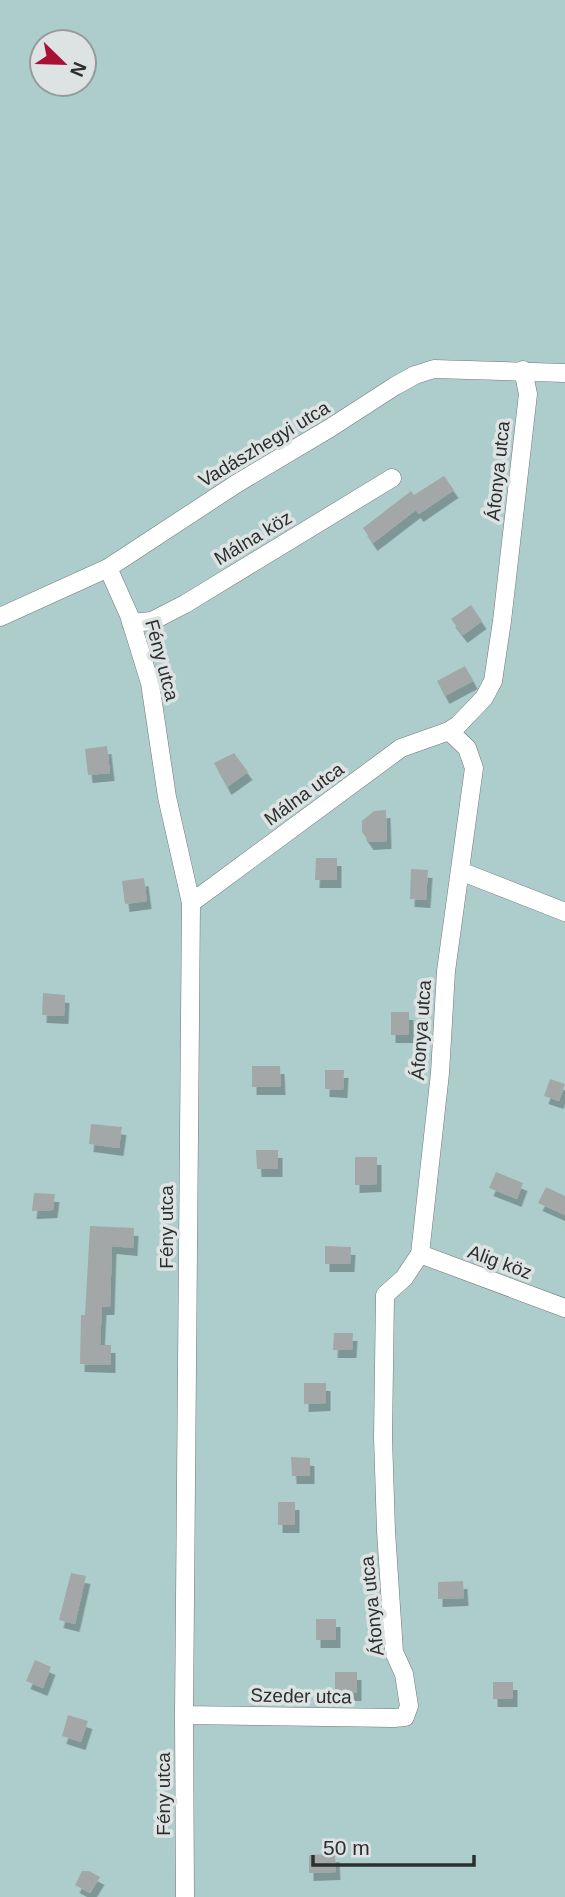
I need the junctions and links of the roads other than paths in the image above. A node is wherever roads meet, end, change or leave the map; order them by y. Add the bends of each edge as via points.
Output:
1 (523, 370) junction
2 (565, 373) edge
3 (392, 478) dead end
4 (108, 568) junction
5 (0, 617) edge
6 (131, 623) junction
7 (449, 731) junction
8 (460, 871) junction
9 (191, 903) junction
10 (565, 912) edge
11 (420, 1254) junction
12 (565, 1308) edge
13 (409, 1706) joint
14 (184, 1715) junction
15 (185, 1897) edge

1 - 2 street, Vadászhegyi utca
1 - 4 street, Vadászhegyi utca via 434,369 415,375
1 - 7 street, Áfonya utca via 527,394 493,681 473,712
3 - 6 street, Málna köz via 185,604 152,621
4 - 5 street, Vadászhegyi utca
4 - 6 street, Fény utca
6 - 9 street, Fény utca via 150,683 167,797
7 - 8 street, Áfonya utca via 467,748 474,768
7 - 9 street, Málna utca via 401,748
8 - 10 street
8 - 11 street, Áfonya utca via 446,971
9 - 14 street, Fény utca
11 - 12 street, Alig köz
11 - 13 street, Áfonya utca via 385,1295 386,1531 394,1653 404,1674
13 - 14 street, Szeder utca via 405,1717 394,1718
14 - 15 street, Fény utca

